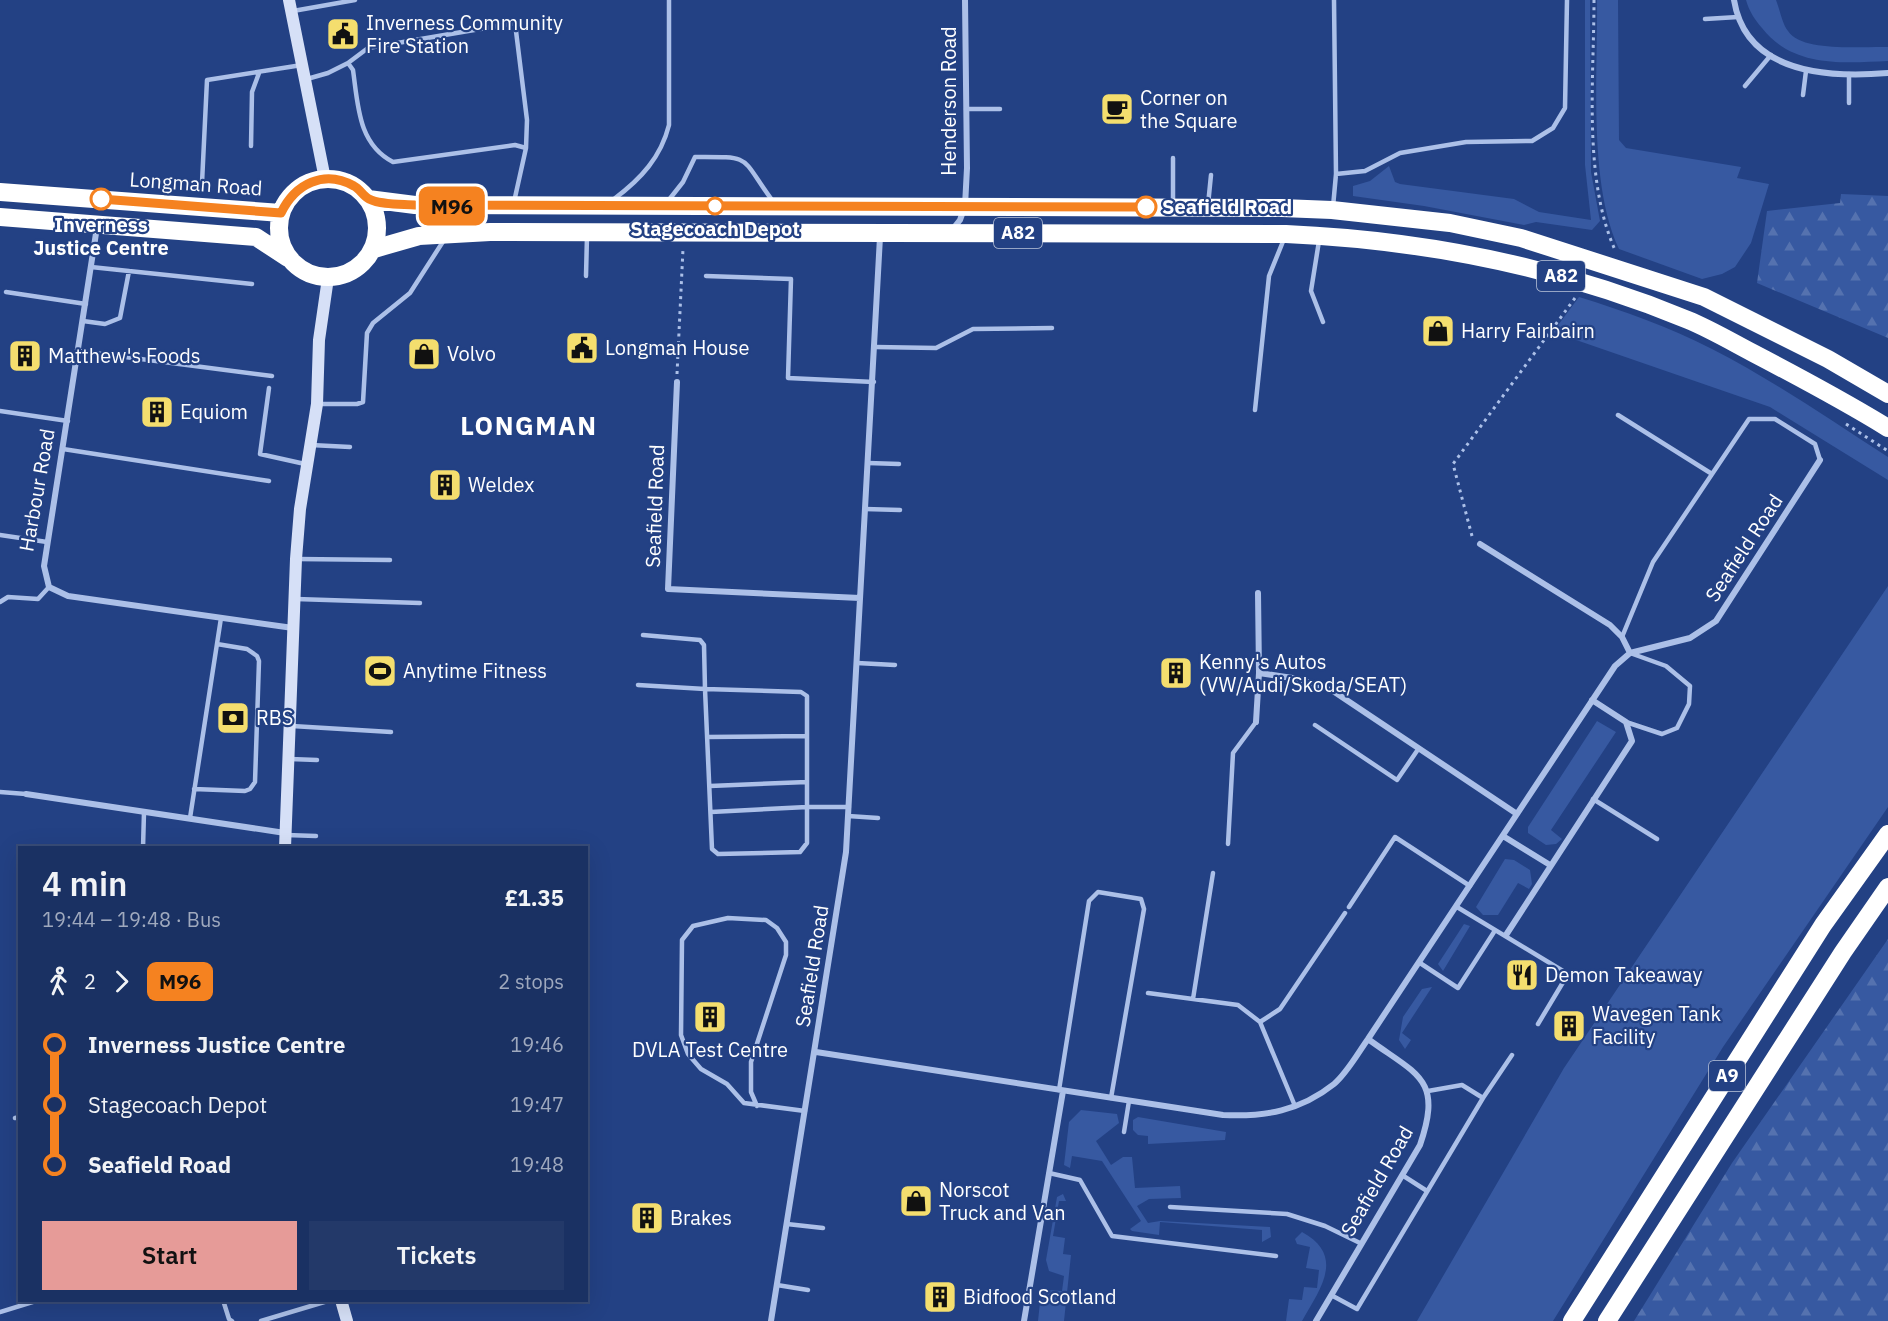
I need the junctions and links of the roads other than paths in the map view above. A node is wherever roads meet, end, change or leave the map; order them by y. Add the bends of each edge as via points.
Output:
1 (355, 0) edge
2 (669, 0) edge
3 (965, 0) edge
4 (1334, 0) edge
5 (1567, 0) edge
6 (1734, 0) edge
7 (290, 6) edge
8 (1738, 16) junction
9 (1705, 19) dead end
10 (1770, 55) junction
11 (348, 63) junction
12 (302, 65) junction
13 (1806, 71) junction
14 (259, 73) junction
15 (1888, 73) edge
16 (1849, 74) junction
17 (304, 80) junction
18 (1745, 86) dead end
19 (1803, 95) dead end
20 (1849, 103) dead end
21 (1000, 109) dead end
22 (966, 110) junction
23 (251, 146) dead end
24 (526, 148) junction
25 (1173, 158) dead end
26 (1336, 174) junction
27 (1211, 175) dead end
28 (325, 179) junction
29 (202, 183) dead end
30 (0, 192) edge
31 (368, 199) junction
32 (514, 205) junction
33 (606, 205) junction
34 (665, 205) junction
35 (777, 206) junction
36 (965, 206) junction
37 (1173, 207) junction
38 (1208, 207) junction
39 (1332, 210) junction
40 (281, 213) junction
41 (0, 216) edge
42 (97, 224) junction
43 (587, 231) junction
44 (881, 232) junction
45 (950, 232) junction
46 (448, 233) junction
47 (1286, 234) junction
48 (1321, 236) junction
49 (374, 249) junction
50 (288, 258) junction
51 (91, 267) junction
52 (129, 271) junction
53 (586, 276) dead end
54 (706, 276) dead end
55 (328, 278) junction
56 (252, 284) dead end
57 (6, 292) dead end
58 (86, 304) junction
59 (83, 321) junction
60 (1323, 322) dead end
61 (1052, 328) dead end
62 (875, 347) junction
63 (79, 351) junction
64 (272, 376) dead end
65 (676, 382) road end
66 (874, 382) junction
67 (268, 388) dead end
68 (1888, 394) edge
69 (317, 404) junction
70 (1255, 410) dead end
71 (0, 411) edge
72 (1618, 415) dead end
73 (68, 421) junction
74 (1888, 430) edge
75 (311, 445) junction
76 (350, 447) dead end
77 (63, 448) junction
78 (1820, 460) joint
79 (868, 464) junction
80 (899, 464) dead end
81 (308, 465) junction
82 (1712, 474) junction
83 (269, 481) dead end
84 (866, 509) junction
85 (900, 510) dead end
86 (0, 535) edge
87 (47, 542) junction
88 (1480, 544) road end
89 (296, 559) junction
90 (390, 560) dead end
91 (49, 587) junction
92 (1258, 594) dead end
93 (860, 598) junction
94 (295, 599) junction
95 (0, 602) edge
96 (420, 603) dead end
97 (221, 618) junction
98 (293, 628) junction
99 (643, 635) dead end
100 (1622, 637) junction
101 (217, 644) junction
102 (1630, 653) junction
103 (856, 663) junction
104 (895, 665) dead end
105 (1259, 673) junction
106 (638, 686) dead end
107 (705, 689) junction
108 (1592, 700) junction
109 (1256, 722) joint
110 (1626, 722) junction
111 (1315, 725) dead end
112 (289, 726) junction
113 (391, 732) dead end
114 (807, 736) junction
115 (707, 737) junction
116 (1419, 748) junction
117 (288, 759) junction
118 (317, 760) dead end
119 (807, 782) junction
120 (710, 786) junction
121 (194, 789) junction
122 (0, 792) edge
123 (26, 794) joint
124 (1593, 799) junction
125 (807, 807) junction
126 (849, 807) junction
127 (144, 812) junction
128 (711, 812) junction
129 (1517, 814) junction
130 (848, 816) junction
131 (190, 818) junction
132 (878, 818) dead end
133 (1888, 834) edge
134 (316, 836) dead end
135 (1503, 836) junction
136 (285, 838) edge
137 (1657, 839) dead end
138 (1228, 844) dead end
139 (143, 846) edge
140 (1550, 865) junction
141 (1213, 873) dead end
142 (1470, 886) junction
143 (1888, 887) edge
144 (1349, 907) dead end
145 (1457, 907) junction
146 (1345, 913) dead end
147 (1494, 932) junction
148 (1506, 935) junction
149 (1420, 963) junction
150 (1148, 993) dead end
151 (1193, 999) junction
152 (1260, 1022) junction
153 (1538, 1024) dead end
154 (1368, 1039) junction
155 (816, 1052) junction
156 (1512, 1055) dead end
157 (1061, 1090) junction
158 (1428, 1090) junction
159 (1111, 1098) junction
160 (1483, 1098) junction
161 (1129, 1101) junction
162 (757, 1106) junction
163 (1295, 1106) junction
164 (806, 1111) junction
165 (1124, 1132) dead end
166 (1049, 1173) junction
167 (1402, 1175) junction
168 (1427, 1191) junction
169 (1170, 1207) dead end
170 (787, 1224) junction
171 (823, 1228) dead end
172 (1360, 1243) junction
173 (1276, 1256) dead end
174 (777, 1285) junction
175 (808, 1290) dead end
176 (1331, 1295) junction
177 (32, 1302) edge
178 (224, 1302) edge
179 (324, 1302) edge
180 (342, 1302) edge
181 (0, 1312) edge
182 (291, 1312) junction
183 (232, 1321) edge
184 (261, 1321) edge
185 (293, 1321) edge
186 (347, 1321) edge
187 (771, 1321) edge
188 (1024, 1321) edge
189 (1316, 1321) edge
190 (1572, 1321) edge
191 (1607, 1321) edge

1 - 7 lane
2 - 33 lane via 669,124 661,148 647,170
3 - 22 street, Henderson Road
4 - 26 lane
5 - 26 lane via 1565,108 1553,128 1532,141 1466,142 1400,153 1365,171
6 - 8 street
7 - 12 street
8 - 9 lane
8 - 10 street
10 - 13 street
10 - 18 lane
11 - 17 lane
11 - 24 lane via 353,70 362,128 381,156 393,162 515,145
11 - 24 lane via 368,48 515,23 527,120
12 - 14 lane
12 - 17 street
13 - 16 street
13 - 19 lane
14 - 23 lane via 252,92
14 - 29 lane via 207,80
15 - 16 street
16 - 20 lane
17 - 28 street
21 - 22 lane
22 - 36 street, Henderson Road
24 - 32 lane
25 - 37 lane
26 - 39 lane
27 - 38 lane
28 - 31 highway, A82 via 341,180
28 - 40 highway via 298,189
30 - 40 highway, Longman Road
31 - 32 highway, A82 via 415,205
31 - 49 highway via 378,223
32 - 33 highway, A82
33 - 34 highway, A82
34 - 35 highway, A82
34 - 35 lane via 683,182 695,157 737,157 748,163
35 - 36 highway, A82
36 - 37 highway, A82
36 - 45 street, Henderson Road
37 - 38 highway, A82
38 - 39 highway, A82
39 - 68 highway, A82 via 1461,225 1521,238 1633,273 1704,297
40 - 50 highway via 280,236
41 - 42 highway
42 - 50 highway via 256,237
42 - 51 street, Harbour Road
43 - 44 highway, A82
43 - 46 highway, A82
43 - 53 lane
44 - 45 highway, A82
44 - 62 street, Seafield Road
45 - 47 highway, A82
46 - 49 highway, A82 via 419,236
46 - 69 lane via 410,293 372,323 367,333 363,402
47 - 48 highway, A82
47 - 70 lane via 1269,276
48 - 60 lane via 1311,291
48 - 74 highway, A82 via 1457,251 1589,284 1690,321 1816,386
49 - 55 highway via 355,270
50 - 55 highway via 313,276
51 - 52 lane
51 - 58 street, Harbour Road
52 - 56 lane
52 - 59 lane via 120,318 105,324
54 - 66 lane via 791,279 788,378
55 - 69 street via 319,340
57 - 58 lane
58 - 59 street, Harbour Road
59 - 63 street, Harbour Road
61 - 62 lane via 973,329 936,348
62 - 66 street, Seafield Road
63 - 64 lane
63 - 73 street, Harbour Road
65 - 93 street, Seafield Road via 668,589
66 - 79 street, Seafield Road
67 - 81 lane via 260,454
69 - 75 street
71 - 73 lane
72 - 82 lane
73 - 77 street, Harbour Road
75 - 76 lane
75 - 81 street
77 - 83 lane
77 - 87 street, Harbour Road
78 - 82 lane via 1815,444 1775,419 1749,419
78 - 102 street, Seafield Road via 1716,621 1690,639
79 - 80 lane
79 - 84 street, Seafield Road
81 - 89 street
82 - 100 lane via 1653,562
84 - 85 lane
84 - 93 street, Seafield Road
86 - 87 lane
87 - 91 street, Harbour Road via 44,566
88 - 100 street via 1610,625
89 - 90 lane
89 - 94 street
91 - 95 lane via 38,599 8,597
91 - 97 street via 68,596
92 - 105 street
93 - 103 street, Seafield Road
94 - 96 lane
94 - 98 street
97 - 98 street
97 - 101 lane
98 - 112 street
99 - 107 lane via 700,640 704,645
100 - 102 street
101 - 121 lane
101 - 121 lane via 247,650 259,661 255,782 245,791
102 - 108 street, Seafield Road via 1615,666
102 - 110 lane via 1666,666 1690,686 1691,694 1677,728 1662,734
103 - 104 lane
103 - 126 street, Seafield Road
105 - 109 street
105 - 116 street via 1299,679 1333,691
106 - 107 lane
107 - 114 lane via 801,692 807,696
107 - 115 lane
108 - 110 street
108 - 129 street, Seafield Road
109 - 138 lane via 1233,753
110 - 124 street via 1632,741
111 - 116 lane via 1397,780
112 - 113 lane
112 - 117 street
114 - 115 lane
114 - 119 lane
115 - 120 lane
116 - 129 street
117 - 118 lane
117 - 136 street
119 - 120 lane
119 - 125 lane
120 - 128 lane
121 - 131 lane
122 - 123 lane
123 - 127 street
124 - 137 lane
124 - 140 street
125 - 126 lane
125 - 128 lane
125 - 128 lane via 807,843 800,852 718,854 712,849
126 - 130 street, Seafield Road
127 - 131 street
127 - 139 lane
129 - 135 street, Seafield Road
130 - 132 lane
130 - 155 street, Seafield Road
131 - 136 street
133 - 190 highway, A9 via 1823,925
134 - 136 lane
135 - 140 street
135 - 142 street, Seafield Road
140 - 148 street
141 - 151 lane
142 - 144 lane via 1395,837
142 - 145 street, Seafield Road
143 - 191 highway, A9
145 - 147 lane
145 - 149 street, Seafield Road
146 - 152 lane via 1280,1009
147 - 148 lane
147 - 149 lane via 1458,988
148 - 153 lane via 1568,974
149 - 154 street, Seafield Road
150 - 151 lane
151 - 152 lane via 1238,1005
152 - 163 lane
154 - 158 street via 1416,1074
154 - 163 street, Seafield Road via 1336,1083
155 - 157 street, Seafield Road
155 - 164 street, Seafield Road
156 - 160 lane
157 - 159 street, Seafield Road
157 - 159 lane via 1089,901 1098,892 1141,899 1144,909
157 - 166 street
158 - 160 lane via 1462,1085
158 - 167 street, Seafield Road via 1429,1120
159 - 161 street, Seafield Road
160 - 168 lane
161 - 163 street, Seafield Road via 1223,1116 1257,1117
161 - 165 lane
162 - 162 lane via 744,1103 727,1084 701,1069 688,1054 681,1035 682,940 693,926 711,920 766,920 786,942 786,955 751,1062 751,1092
162 - 164 lane
164 - 170 street, Seafield Road
166 - 173 lane via 1080,1180 1112,1236
166 - 188 street
167 - 168 lane
167 - 172 street, Seafield Road
168 - 176 lane via 1357,1309
169 - 172 lane via 1287,1214
170 - 171 lane
170 - 174 street, Seafield Road
172 - 176 street, Seafield Road
174 - 175 lane
174 - 187 street, Seafield Road
176 - 189 street, Seafield Road
177 - 181 lane
178 - 183 lane
179 - 182 lane
180 - 186 street
182 - 184 lane
182 - 185 lane

